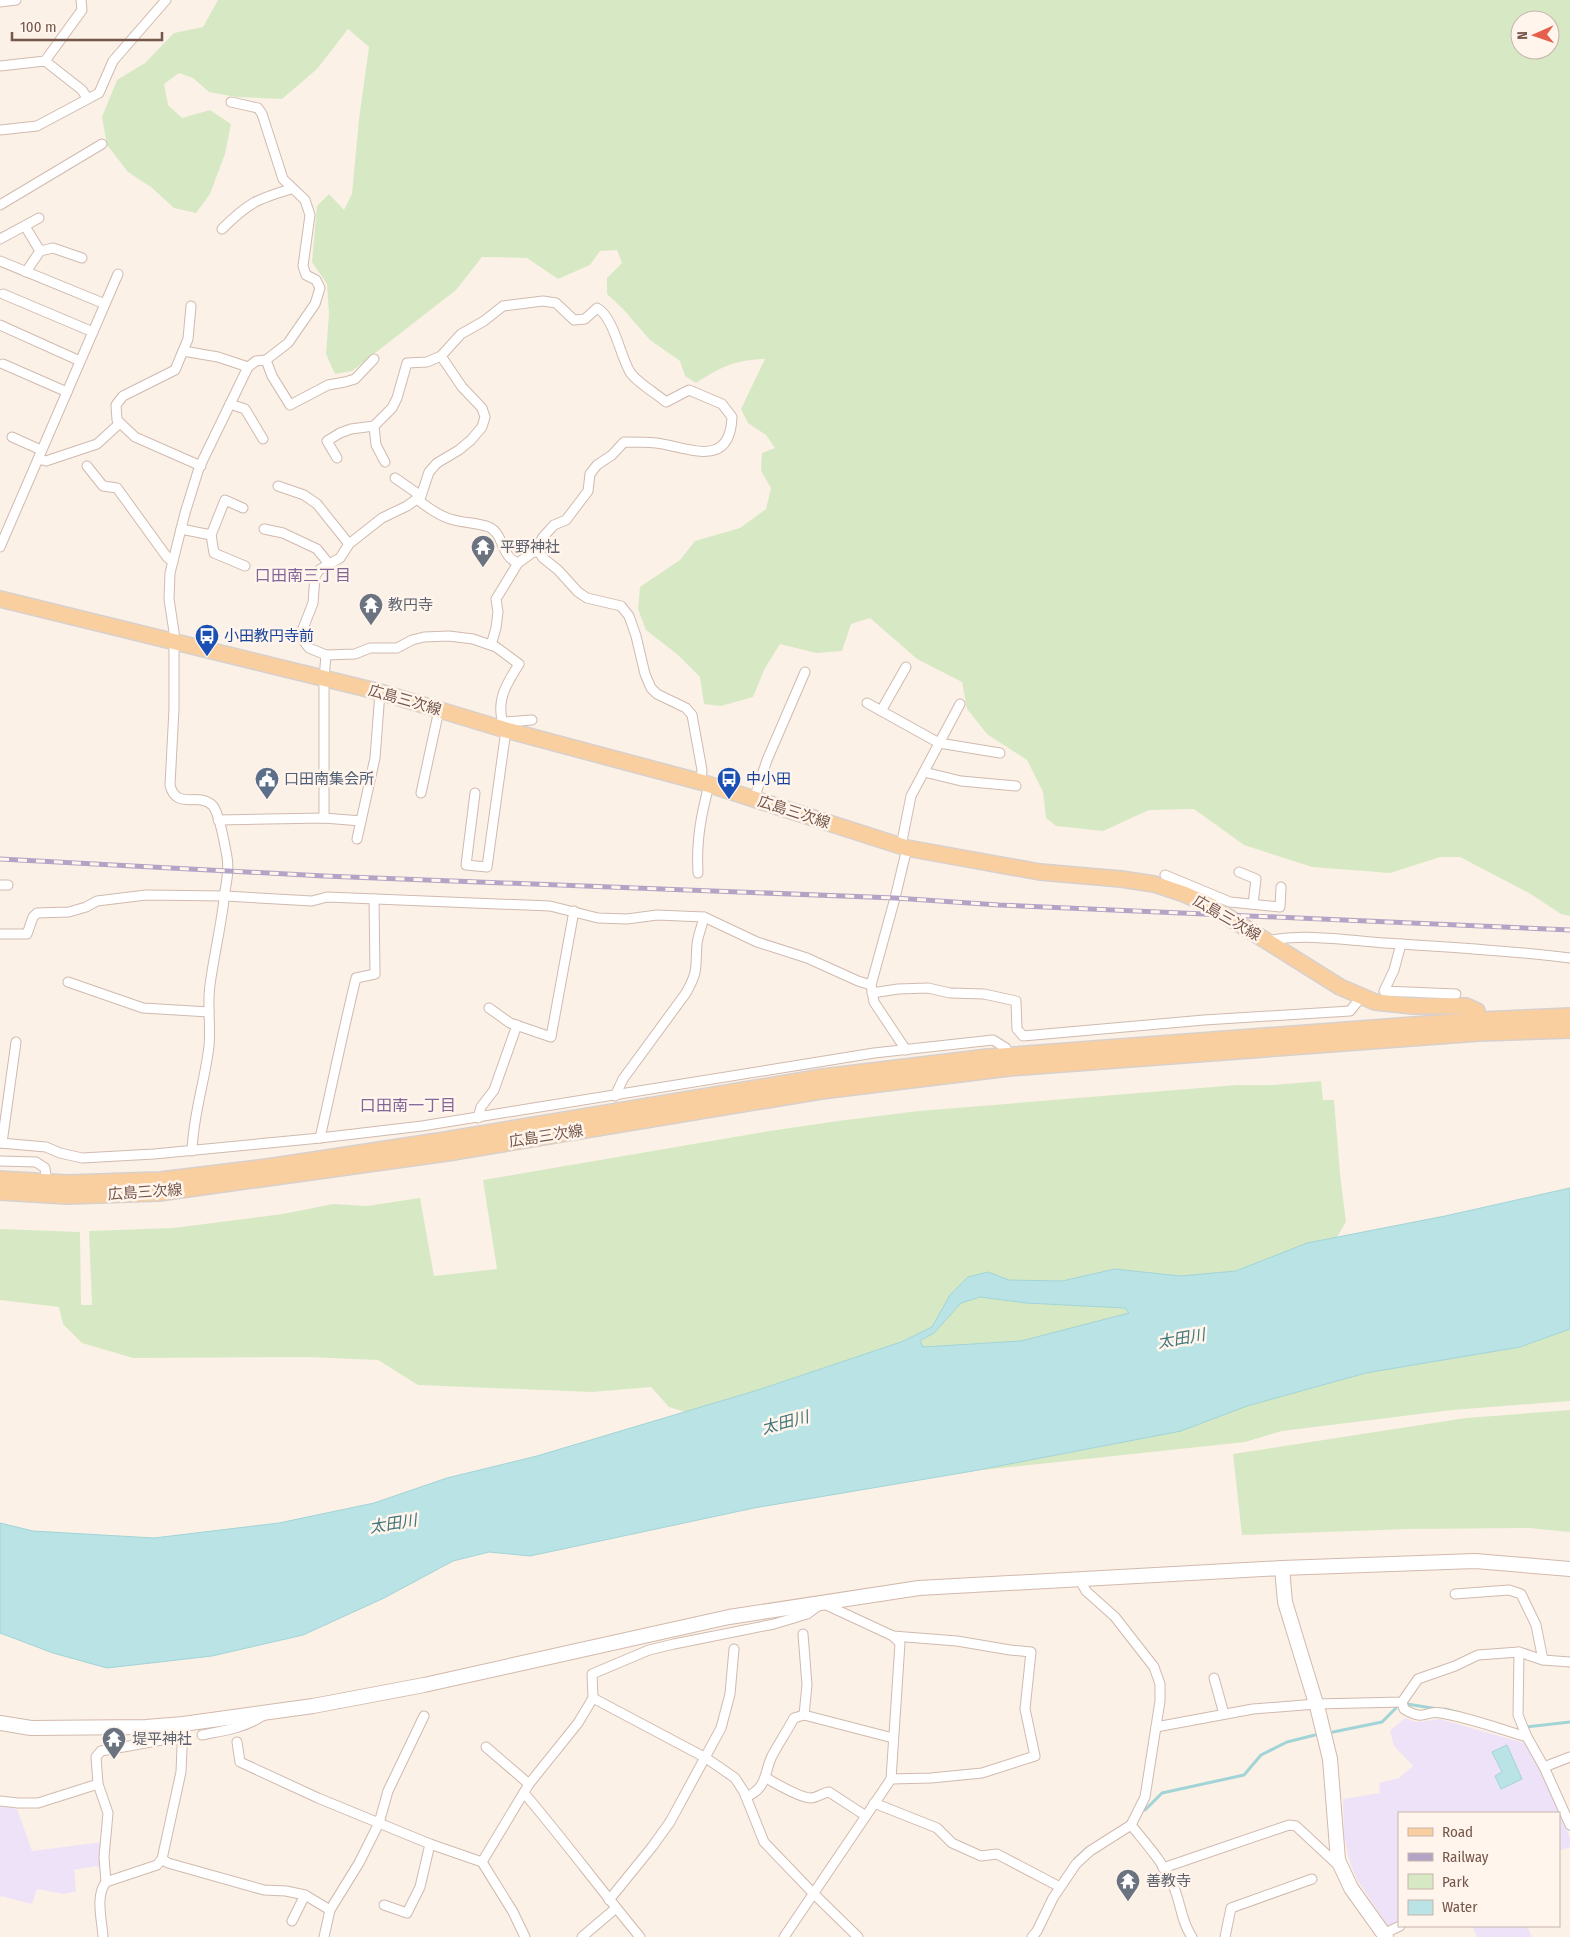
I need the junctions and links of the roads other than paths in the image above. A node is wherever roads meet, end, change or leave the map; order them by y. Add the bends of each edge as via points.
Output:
1 (16, 0) edge
2 (81, 0) edge
3 (166, 0) edge
4 (0, 2) edge
5 (45, 61) junction
6 (0, 66) edge
7 (87, 98) junction
8 (231, 102) dead end
9 (0, 130) edge
10 (102, 144) dead end
11 (291, 189) junction
12 (0, 205) edge
13 (39, 218) dead end
14 (25, 226) junction
15 (222, 229) dead end
16 (0, 239) edge
17 (40, 251) junction
18 (82, 258) dead end
19 (0, 261) edge
20 (26, 272) junction
21 (118, 274) dead end
22 (3, 294) dead end
23 (105, 304) junction
24 (191, 306) dead end
25 (0, 325) edge
26 (93, 332) junction
27 (182, 351) junction
28 (441, 356) junction
29 (374, 359) dead end
30 (266, 360) junction
31 (80, 361) junction
32 (3, 364) dead end
33 (248, 367) junction
34 (67, 392) junction
35 (230, 404) junction
36 (120, 423) junction
37 (374, 426) junction
38 (12, 437) dead end
39 (263, 440) dead end
40 (40, 455) junction
41 (337, 458) dead end
42 (384, 462) dead end
43 (87, 466) dead end
44 (201, 466) junction
45 (395, 478) dead end
46 (278, 486) dead end
47 (419, 497) junction
48 (244, 508) dead end
49 (181, 529) junction
50 (264, 529) dead end
51 (211, 536) junction
52 (349, 544) junction
53 (0, 547) edge
54 (539, 552) junction
55 (173, 562) junction
56 (518, 563) junction
57 (329, 564) junction
58 (245, 566) dead end
59 (0, 599) edge
60 (174, 642) junction
61 (491, 645) junction
62 (326, 656) junction
63 (906, 667) dead end
64 (805, 672) dead end
65 (324, 679) junction
66 (380, 692) junction
67 (867, 703) dead end
68 (960, 704) dead end
69 (439, 710) junction
70 (881, 711) junction
71 (532, 720) dead end
72 (504, 727) junction
73 (939, 743) junction
74 (1000, 753) dead end
75 (924, 772) junction
76 (705, 784) junction
77 (1016, 786) dead end
78 (421, 793) dead end
79 (475, 793) dead end
80 (754, 799) junction
81 (324, 818) junction
82 (218, 820) junction
83 (361, 821) junction
84 (358, 839) dead end
85 (904, 847) junction
86 (1239, 872) dead end
87 (698, 873) dead end
88 (1165, 875) dead end
89 (1281, 888) dead end
90 (1198, 895) junction
91 (225, 896) junction
92 (374, 899) junction
93 (1252, 904) junction
94 (574, 912) junction
95 (704, 917) junction
96 (0, 934) edge
97 (1266, 941) junction
98 (1401, 944) junction
99 (1570, 958) edge
100 (68, 982) dead end
101 (871, 989) junction
102 (1456, 994) dead end
103 (1362, 996) junction
104 (489, 1008) dead end
105 (209, 1012) junction
106 (1570, 1016) edge
107 (516, 1025) junction
108 (1479, 1026) junction
109 (1570, 1030) edge
110 (16, 1042) dead end
111 (906, 1050) junction
112 (1008, 1062) junction
113 (615, 1096) junction
114 (478, 1118) junction
115 (320, 1138) junction
116 (1, 1143) edge
117 (192, 1151) junction
118 (0, 1161) edge
119 (0, 1179) edge
120 (47, 1189) junction
121 (0, 1192) edge
122 (1282, 1568) junction
123 (1570, 1569) edge
124 (1080, 1580) junction
125 (1455, 1594) dead end
126 (822, 1603) junction
127 (803, 1634) dead end
128 (893, 1636) junction
129 (734, 1649) dead end
130 (1519, 1652) junction
131 (1543, 1660) junction
132 (1570, 1662) edge
133 (1214, 1678) dead end
134 (593, 1698) junction
135 (1402, 1702) junction
136 (1316, 1704) junction
137 (266, 1712) junction
138 (1224, 1714) junction
139 (804, 1715) junction
140 (424, 1716) dead end
141 (0, 1723) edge
142 (183, 1724) junction
143 (1156, 1727) junction
144 (202, 1735) dead end
145 (1527, 1737) junction
146 (893, 1738) junction
147 (162, 1740) dead end
148 (125, 1742) dead end
149 (238, 1742) dead end
150 (140, 1743) junction
151 (486, 1748) dead end
152 (1570, 1757) edge
153 (706, 1758) junction
154 (1544, 1767) junction
155 (766, 1778) junction
156 (890, 1779) junction
157 (98, 1784) junction
158 (529, 1784) junction
159 (524, 1793) junction
160 (746, 1797) junction
161 (0, 1801) edge
162 (874, 1803) junction
163 (866, 1816) junction
164 (379, 1823) junction
165 (1131, 1825) junction
166 (1570, 1825) edge
167 (430, 1844) junction
168 (162, 1859) junction
169 (482, 1862) junction
170 (1163, 1868) junction
171 (1341, 1868) junction
172 (1312, 1879) dead end
173 (106, 1882) junction
174 (1060, 1887) junction
175 (813, 1893) junction
176 (305, 1895) junction
177 (609, 1900) junction
178 (384, 1905) dead end
179 (616, 1908) junction
180 (330, 1910) junction
181 (292, 1921) dead end
182 (1398, 1927) edge
183 (1385, 1935) edge
184 (103, 1937) edge
185 (324, 1937) edge
186 (525, 1937) edge
187 (582, 1937) edge
188 (640, 1937) edge
189 (784, 1937) edge
190 (858, 1937) edge
191 (1032, 1937) edge
192 (1192, 1937) edge
193 (1225, 1937) edge

1 - 4 street
2 - 5 street via 82,10
3 - 7 street via 113,61 99,93
5 - 6 street
5 - 7 street via 82,90
7 - 9 street via 37,126
8 - 11 street via 258,108 283,179
10 - 12 street
11 - 15 street via 253,202
11 - 30 street via 305,200 310,215 303,266 306,275 316,280 320,288 315,304 288,343
13 - 14 street
14 - 16 street
14 - 17 street
17 - 18 street via 53,248
17 - 20 street
19 - 20 street
20 - 23 street
21 - 23 street
22 - 26 street
23 - 26 street
24 - 27 street via 188,339
25 - 31 street
26 - 31 street
27 - 33 street via 218,357
27 - 36 street via 174,370 123,396 116,405 115,414
28 - 37 street via 427,362 407,363 392,408
28 - 47 street via 462,387 482,408 485,417 482,427 471,440 429,472
28 - 54 street via 461,334 503,306 543,301 556,303 574,320 585,319 597,308 603,311 631,374 666,402 690,390 722,404 732,417 731,428 724,441 710,452 656,443 624,442 590,474 588,491 566,520 554,525 542,537
29 - 30 street via 355,379 328,384 290,405
30 - 33 street
31 - 34 street
32 - 34 street
33 - 35 street
34 - 40 street
35 - 39 street via 245,409
35 - 44 street
36 - 40 street via 97,444 46,461
36 - 44 street via 136,437
37 - 41 street via 352,428 327,441
37 - 42 street via 376,445
38 - 40 street
40 - 53 street
43 - 55 street via 104,486 117,488
44 - 49 street
45 - 47 street
46 - 52 street via 304,495 317,504
47 - 52 street via 382,518
47 - 56 street via 451,520 489,527 495,532 508,558
48 - 51 street via 225,500
49 - 51 street
49 - 55 street
50 - 57 street via 283,533 317,549
51 - 58 street via 214,553
52 - 57 street via 340,558
54 - 56 street via 533,552
54 - 76 street via 578,592 587,598 621,606 629,616 651,688 686,708 692,715
55 - 60 street via 169,599
56 - 61 street via 496,599 498,612
57 - 62 street via 318,570 315,576 313,603 302,631 303,640 309,648
59 - 60 main road, 広島三次線
60 - 65 main road, 広島三次線
60 - 82 street via 172,794 178,798 203,800 213,806
61 - 62 street via 448,636 424,637 397,648 370,648 355,654
61 - 72 street via 519,664 502,700
62 - 65 street
63 - 70 street
64 - 80 street
65 - 66 main road, 広島三次線
65 - 81 street
66 - 69 main road, 広島三次線
66 - 83 street via 374,758
67 - 70 street
68 - 73 street
69 - 72 main road, 広島三次線
69 - 78 street
70 - 73 street
71 - 72 street
72 - 76 main road, 広島三次線
72 - 79 street via 487,867 466,865
73 - 74 street
73 - 75 street
75 - 77 street
75 - 85 street via 911,796
76 - 80 main road, 広島三次線
76 - 87 street via 697,852
80 - 85 main road, 広島三次線
81 - 82 street
81 - 83 street
82 - 91 street via 227,859
83 - 84 street
85 - 90 main road, 広島三次線 via 1040,872 1154,884
85 - 101 street via 896,898
86 - 93 street via 1256,879
88 - 90 street
89 - 93 street via 1280,907
90 - 93 street
90 - 97 main road, 広島三次線
91 - 92 street via 312,901 327,897
91 - 96 street via 146,895 97,901 69,912 37,914 32,917 28,934
91 - 105 street via 209,986
92 - 94 street via 550,906
92 - 115 street via 374,974 356,978
94 - 95 street via 598,918
94 - 107 street via 551,1037
95 - 101 street via 757,942 807,958
95 - 113 street via 697,942 695,977 622,1079
97 - 98 street via 1284,937
97 - 103 main road, 広島三次線 via 1340,987
98 - 99 street
98 - 102 street via 1384,991
100 - 105 street via 143,1008
101 - 103 street via 928,988 1016,1001 1017,1029 1023,1036 1350,1011
101 - 111 street via 874,1002
103 - 108 main road, 広島三次線 via 1375,1002 1413,1006 1466,1006 1477,1011
104 - 107 street
105 - 117 street via 209,1044
106 - 108 main road, 広島三次線
107 - 114 street via 494,1090 481,1107
108 - 109 main road, 広島三次線
108 - 112 main road, 広島三次線
110 - 116 street
111 - 112 street via 993,1040 1006,1048
111 - 113 street
112 - 120 main road, 広島三次線 via 822,1077 274,1166
113 - 114 street
114 - 115 street
115 - 117 street
116 - 117 street via 46,1147 82,1158
118 - 120 street via 36,1162 44,1168
119 - 120 main road, 広島三次線
120 - 121 main road, 広島三次線
122 - 123 street via 1475,1561
122 - 124 street
122 - 136 street via 1285,1602
124 - 126 street via 919,1588
124 - 143 street via 1086,1591 1115,1617 1154,1667 1160,1684
125 - 131 street via 1509,1590 1522,1594 1536,1625
126 - 128 street
126 - 134 street via 807,1614 774,1624 640,1654 592,1674
126 - 137 street via 729,1618 424,1685
127 - 139 street via 807,1686
128 - 146 street via 900,1642
128 - 156 street via 1032,1652 1026,1709 1035,1756 982,1773
129 - 153 street via 730,1694 720,1728
130 - 131 street
130 - 135 street via 1478,1656 1418,1679
130 - 145 street via 1518,1715
131 - 132 street
133 - 138 street
134 - 153 street
134 - 158 street via 578,1723
135 - 136 street
135 - 145 street via 1404,1710 1413,1715 1439,1712
136 - 138 street
136 - 171 street via 1330,1759
137 - 142 street
137 - 144 street via 242,1726
138 - 143 street
139 - 146 street
139 - 155 street via 794,1718 771,1758
140 - 164 street via 388,1791
141 - 142 street via 31,1728
142 - 168 street via 181,1772
143 - 165 street via 1144,1798
145 - 154 street
146 - 156 street
147 - 150 street
148 - 150 street
149 - 164 street via 240,1762
150 - 157 street via 101,1751 96,1756
151 - 158 street
152 - 154 street
153 - 160 street via 735,1778
153 - 177 street via 670,1822
154 - 166 street
155 - 160 street via 754,1794
155 - 163 street via 804,1797 829,1792
156 - 162 street
157 - 161 street via 38,1803
157 - 173 street via 108,1813 104,1857
158 - 159 street
159 - 169 street
159 - 177 street
160 - 175 street via 764,1842
162 - 163 street
162 - 174 street via 937,1828 952,1844 980,1856 997,1854
163 - 175 street
164 - 167 street
164 - 180 street
165 - 170 street
165 - 174 street via 1090,1851
167 - 169 street
167 - 178 street via 420,1887 407,1912
168 - 173 street via 157,1865
168 - 176 street via 264,1890 286,1890
169 - 186 street via 514,1912
170 - 171 street via 1289,1825 1296,1826
170 - 192 street via 1175,1889 1182,1917
171 - 183 street via 1350,1888
172 - 193 street via 1231,1908
173 - 184 street via 101,1888 100,1898
174 - 191 street
175 - 189 street
175 - 190 street
176 - 180 street
176 - 181 street
177 - 179 street
179 - 187 street
179 - 188 street
180 - 185 street
182 - 183 street

